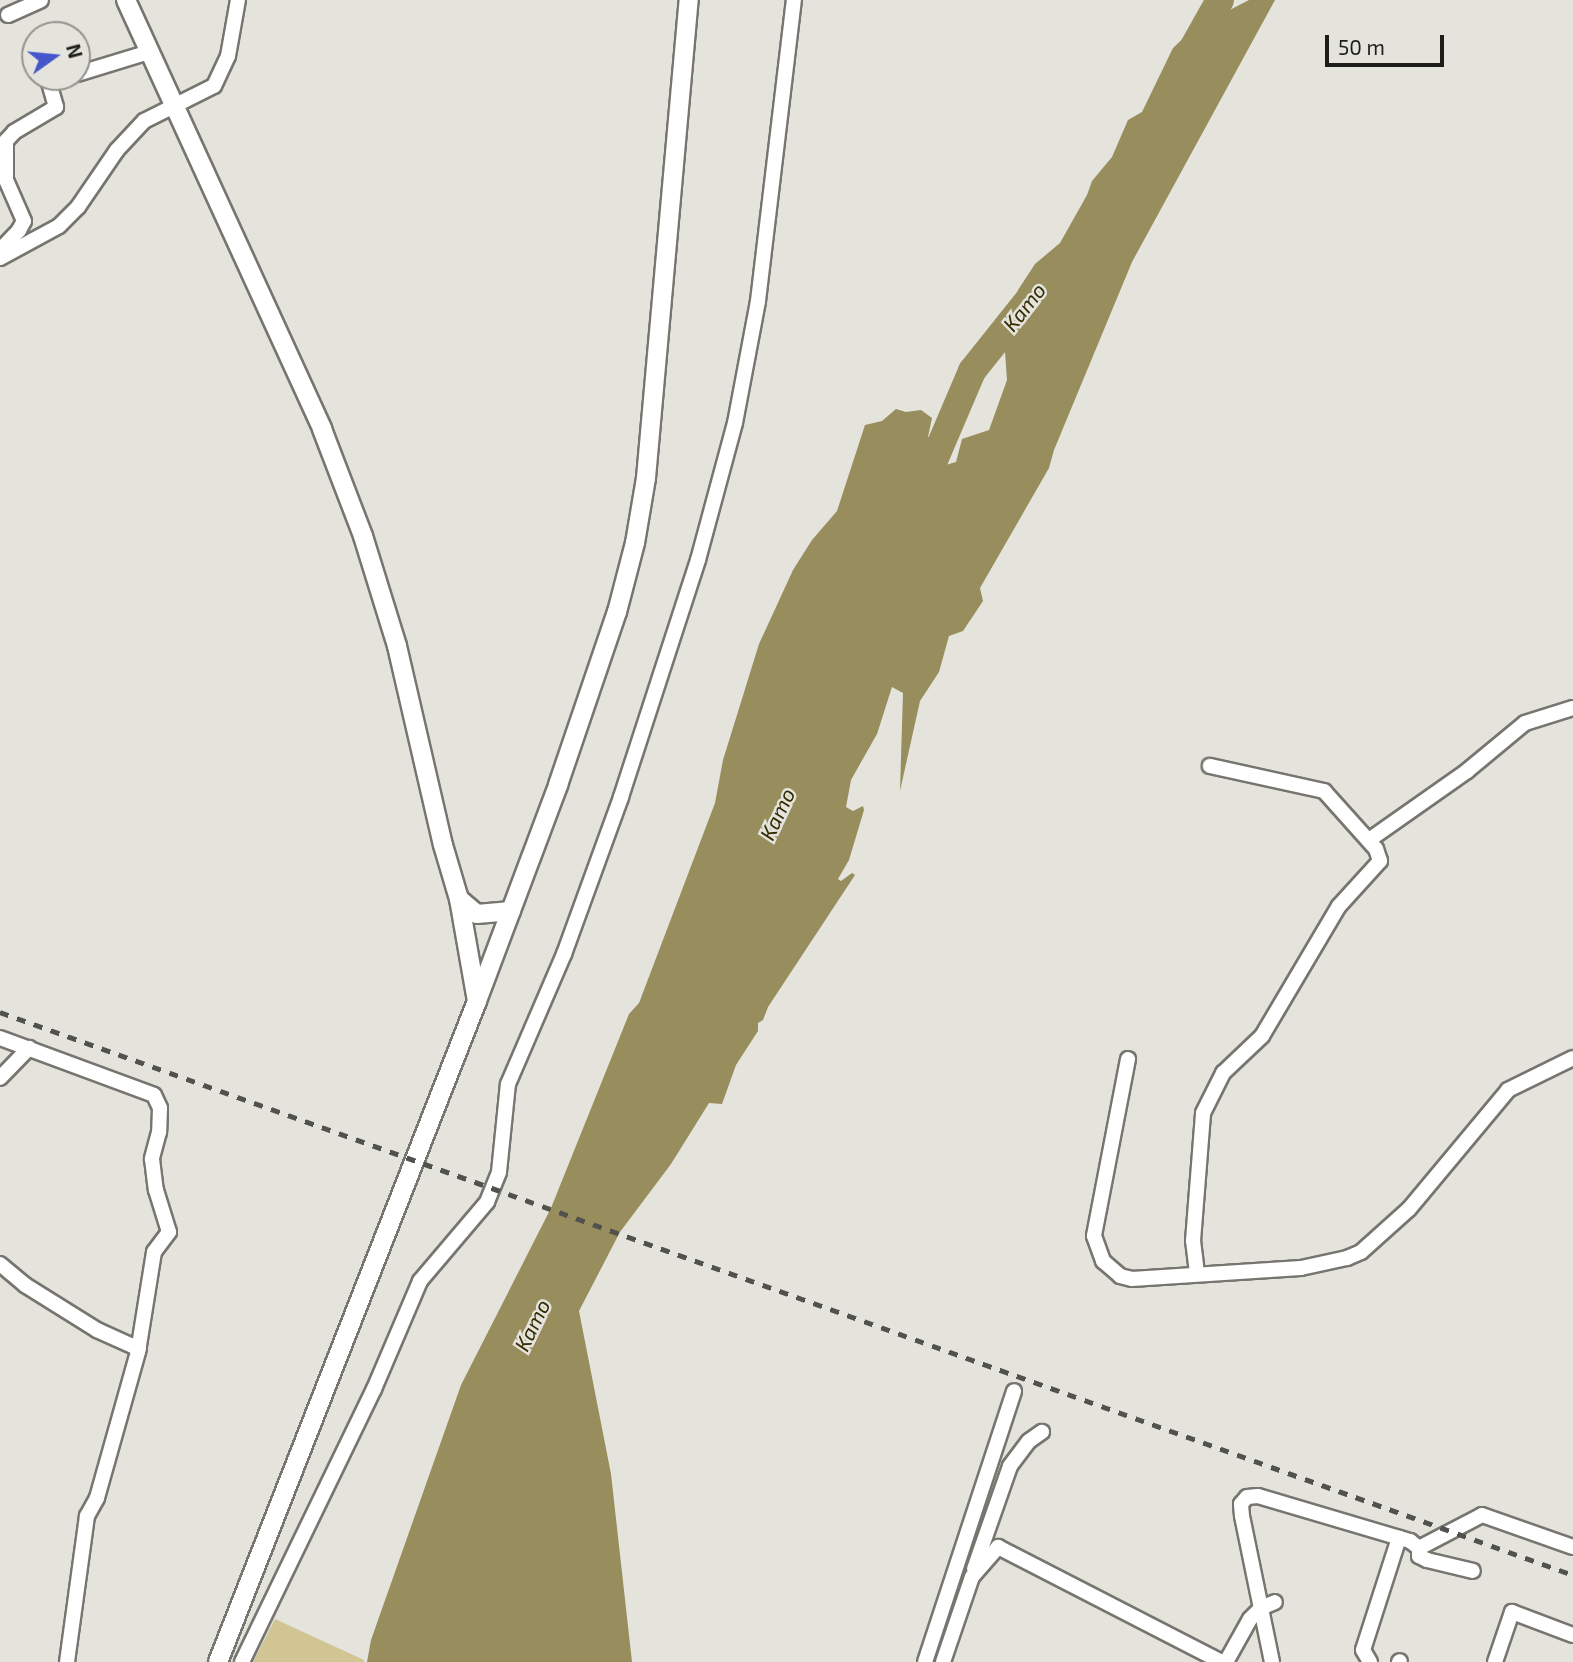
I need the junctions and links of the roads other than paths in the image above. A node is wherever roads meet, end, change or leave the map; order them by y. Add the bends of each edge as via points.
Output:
1 (41, 0) edge
2 (126, 0) edge
3 (238, 0) edge
4 (689, 0) edge
5 (794, 0) edge
6 (8, 15) dead end
7 (149, 52) junction
8 (91, 70) edge
9 (51, 91) edge
10 (172, 104) junction
11 (3, 173) edge
12 (0, 250) edge
13 (0, 258) edge
14 (1573, 708) edge
15 (1210, 766) dead end
16 (1369, 840) junction
17 (458, 899) junction
18 (511, 911) junction
19 (477, 1001) junction
20 (0, 1038) edge
21 (29, 1048) junction
22 (1573, 1058) edge
23 (1128, 1059) dead end
24 (0, 1078) edge
25 (0, 1264) edge
26 (1197, 1273) junction
27 (139, 1349) junction
28 (1014, 1391) dead end
29 (1042, 1432) dead end
30 (1399, 1538) junction
31 (1573, 1547) edge
32 (1419, 1548) junction
33 (1474, 1571) dead end
34 (972, 1577) junction
35 (1268, 1605) junction
36 (1573, 1635) edge
37 (67, 1662) edge
38 (218, 1662) edge
39 (242, 1662) edge
40 (925, 1662) edge
41 (943, 1662) edge
42 (1224, 1662) edge
43 (1272, 1662) edge
44 (1370, 1662) edge
45 (1495, 1662) edge

1 - 6 street
2 - 7 street
3 - 10 street via 228,56 214,86
4 - 18 street via 646,478 635,543 617,611
5 - 39 street via 758,301 735,423 698,560 621,797 564,954 508,1084 499,1172 487,1202 420,1281 374,1389
7 - 8 street
7 - 10 street
9 - 11 street via 56,107 6,141
10 - 13 street via 131,134 59,226
10 - 17 street via 322,429 363,536 397,646
11 - 12 street via 24,220
14 - 16 street via 1525,723 1467,771
15 - 16 street via 1324,791
16 - 26 street via 1379,856 1378,865 1339,906 1262,1036 1223,1073 1203,1113 1193,1230
17 - 18 street via 477,914
17 - 19 street
18 - 19 street
19 - 38 street
20 - 21 street
21 - 24 street
21 - 27 street via 154,1095 160,1108 152,1159 169,1232 154,1252
22 - 26 street via 1508,1090 1409,1209 1362,1252 1301,1268
23 - 26 street via 1095,1222 1097,1249 1112,1269 1132,1279
25 - 27 street via 97,1330
27 - 37 street via 101,1486 87,1516
28 - 40 street
29 - 34 street via 1010,1466
30 - 32 street
30 - 35 street via 1258,1496 1247,1497 1241,1504
30 - 44 street via 1363,1650
31 - 32 street via 1482,1515
32 - 33 street via 1419,1556 1427,1560
34 - 41 street
34 - 42 street via 998,1546
35 - 42 street via 1250,1619
35 - 43 street
36 - 45 street via 1512,1612

